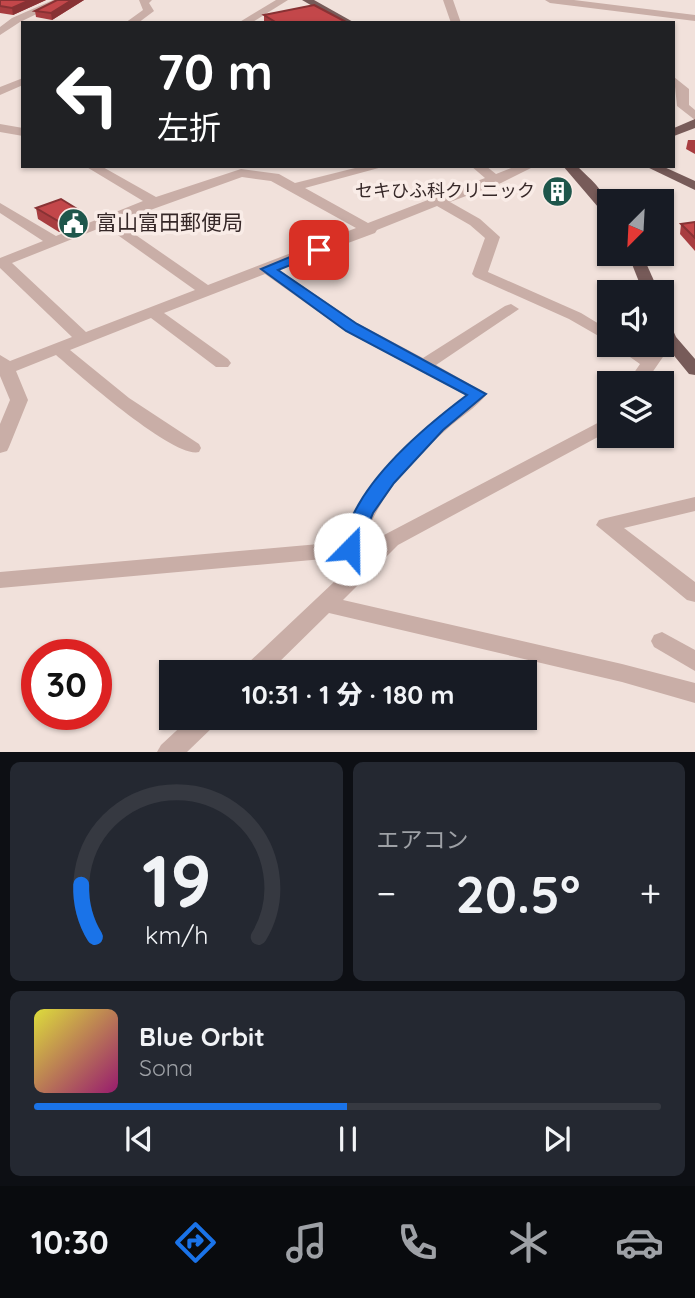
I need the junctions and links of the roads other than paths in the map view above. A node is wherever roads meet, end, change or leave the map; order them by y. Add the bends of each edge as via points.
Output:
1 (61, 0) edge
2 (147, 0) edge
3 (282, 0) edge
4 (307, 0) edge
5 (448, 0) edge
6 (550, 0) edge
7 (695, 18) edge
8 (658, 19) edge
9 (133, 21) edge
10 (246, 21) edge
11 (346, 21) edge
12 (455, 21) edge
13 (0, 32) edge
14 (21, 81) edge
15 (675, 81) edge
16 (0, 91) edge
17 (695, 116) edge
18 (695, 123) edge
19 (0, 128) edge
20 (19, 131) edge
21 (675, 132) edge
22 (95, 168) edge
23 (372, 168) edge
24 (480, 168) edge
25 (524, 168) edge
26 (571, 168) edge
27 (655, 168) edge
28 (235, 169) edge
29 (496, 180) junction
30 (695, 186) edge
31 (294, 187) junction
32 (597, 195) edge
33 (155, 202) junction
34 (440, 202) junction
35 (0, 206) edge
36 (108, 222) junction
37 (370, 230) junction
38 (56, 242) junction
39 (1, 262) edge
40 (268, 269) junction
41 (208, 292) junction
42 (511, 309) dead end
43 (154, 313) junction
44 (597, 330) edge
45 (84, 339) junction
46 (674, 343) edge
47 (59, 349) junction
48 (641, 357) edge
49 (652, 357) edge
50 (650, 362) junction
51 (222, 363) dead end
52 (423, 366) junction
53 (2, 367) edge
54 (695, 370) edge
55 (644, 371) edge
56 (597, 429) edge
57 (0, 447) edge
58 (192, 447) dead end
59 (695, 505) edge
60 (350, 549) junction
61 (365, 566) junction
62 (0, 580) edge
63 (695, 594) edge
64 (325, 604) junction
65 (662, 641) dead end
66 (267, 660) edge
67 (695, 662) edge
68 (695, 693) edge
69 (193, 730) edge
70 (170, 752) edge

1 - 13 street
2 - 9 street via 149,11
3 - 10 street
4 - 11 main road
5 - 12 street
6 - 8 street
7 - 8 street
14 - 16 street
15 - 17 street via 683,89 682,106
18 - 21 main road
19 - 20 street
22 - 33 street
23 - 31 street
24 - 29 street
25 - 29 street
26 - 32 main road
27 - 30 main road
28 - 31 street via 274,177
28 - 33 street
29 - 34 street
31 - 37 street
33 - 36 street
34 - 37 street
34 - 44 street via 493,237 480,274
35 - 38 street
36 - 38 street
36 - 41 street
37 - 40 street
38 - 39 street
39 - 45 street
40 - 41 street
40 - 52 street via 351,327
41 - 43 street
42 - 52 street
43 - 45 street
43 - 51 street
45 - 47 street
46 - 54 main road
47 - 53 street
47 - 58 street via 113,396
48 - 50 street
49 - 50 street
50 - 55 street
52 - 60 street via 478,394 437,426 387,479 364,512
53 - 57 street via 19,400
56 - 61 street via 391,540
59 - 63 street via 606,525
60 - 61 street
60 - 62 street
61 - 64 street
64 - 66 street
64 - 68 street
65 - 67 street
69 - 70 street

